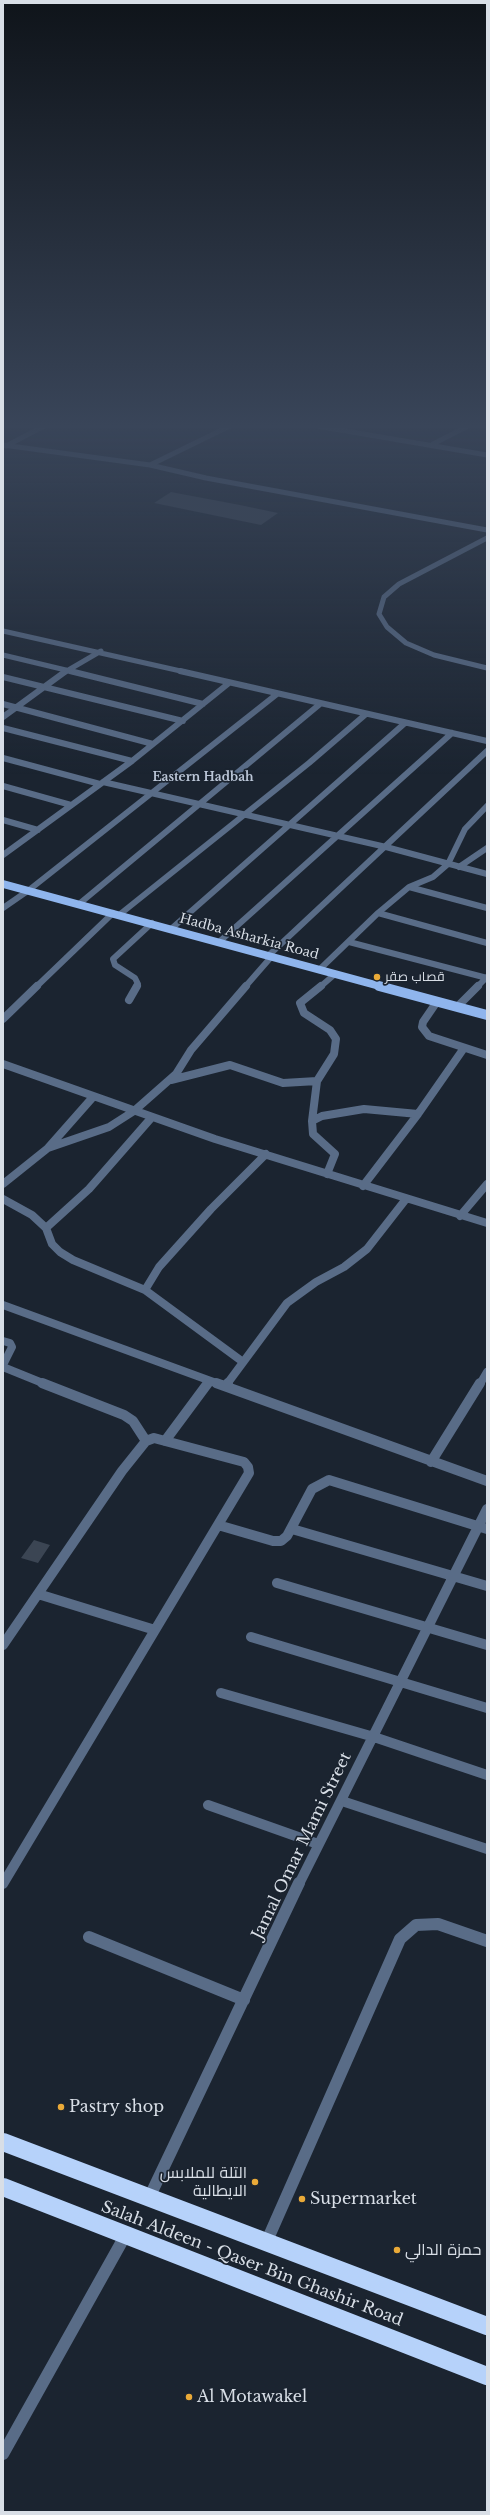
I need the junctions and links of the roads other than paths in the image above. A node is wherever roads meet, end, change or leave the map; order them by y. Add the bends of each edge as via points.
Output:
1 (482, 540) edge
2 (3, 631) edge
3 (101, 651) junction
4 (3, 655) edge
5 (487, 668) edge
6 (68, 670) junction
7 (3, 677) edge
8 (229, 683) junction
9 (44, 687) junction
10 (277, 694) junction
11 (3, 704) edge
12 (203, 704) junction
13 (320, 704) junction
14 (16, 707) junction
15 (366, 714) junction
16 (3, 717) edge
17 (183, 721) junction
18 (405, 723) junction
19 (3, 728) edge
20 (452, 733) junction
21 (487, 741) edge
22 (153, 744) junction
23 (487, 751) edge
24 (3, 758) edge
25 (132, 761) junction
26 (102, 783) junction
27 (3, 786) edge
28 (151, 792) junction
29 (70, 804) junction
30 (200, 804) junction
31 (487, 806) edge
32 (245, 814) junction
33 (3, 820) edge
34 (291, 825) junction
35 (38, 830) junction
36 (337, 836) junction
37 (386, 847) junction
38 (487, 848) edge
39 (5, 852) edge
40 (448, 864) junction
41 (459, 867) junction
42 (487, 874) edge
43 (3, 884) edge
44 (409, 887) junction
45 (29, 890) junction
46 (79, 904) junction
47 (3, 908) edge
48 (487, 908) edge
49 (378, 913) junction
50 (116, 914) junction
51 (152, 923) junction
52 (171, 929) junction
53 (220, 942) junction
54 (349, 942) junction
55 (487, 943) edge
56 (270, 956) junction
57 (319, 970) junction
58 (335, 974) junction
59 (487, 978) edge
60 (129, 1000) dead end
61 (436, 1003) junction
62 (457, 1007) junction
63 (487, 1015) edge
64 (3, 1019) edge
65 (464, 1048) junction
66 (487, 1054) edge
67 (3, 1064) edge
68 (168, 1081) junction
69 (317, 1081) junction
70 (93, 1097) junction
71 (134, 1111) junction
72 (418, 1114) junction
73 (152, 1117) junction
74 (312, 1121) junction
75 (48, 1148) junction
76 (266, 1154) junction
77 (327, 1174) junction
78 (3, 1184) edge
79 (487, 1184) edge
80 (363, 1186) junction
81 (3, 1199) edge
82 (406, 1199) junction
83 (460, 1216) junction
84 (487, 1223) edge
85 (46, 1228) junction
86 (145, 1290) junction
87 (3, 1305) edge
88 (3, 1341) edge
89 (243, 1362) junction
90 (3, 1366) edge
91 (487, 1372) edge
92 (209, 1381) junction
93 (225, 1386) junction
94 (146, 1441) junction
95 (165, 1442) junction
96 (431, 1462) junction
97 (487, 1481) edge
98 (487, 1509) edge
99 (218, 1525) junction
100 (292, 1528) junction
101 (483, 1528) edge
102 (454, 1576) junction
103 (277, 1583) dead end
104 (487, 1586) edge
105 (38, 1594) junction
106 (428, 1627) junction
107 (155, 1630) junction
108 (251, 1637) dead end
109 (487, 1645) edge
110 (3, 1646) edge
111 (402, 1680) junction
112 (221, 1693) dead end
113 (487, 1708) edge
114 (374, 1737) junction
115 (487, 1775) edge
116 (342, 1801) junction
117 (208, 1805) dead end
118 (318, 1844) junction
119 (487, 1849) edge
120 (3, 1884) edge
121 (89, 1937) dead end
122 (487, 1941) edge
123 (244, 2000) junction
124 (3, 2142) edge
125 (3, 2187) edge
126 (149, 2198) junction
127 (125, 2236) junction
128 (266, 2242) junction
129 (482, 2324) edge
130 (487, 2376) edge
131 (3, 2454) edge

1 - 5 street via 399,584 384,597 379,614 387,626 406,643 434,655
2 - 3 street
3 - 6 street
3 - 8 street
4 - 6 street
6 - 9 street
6 - 12 street
7 - 9 street
8 - 10 street
8 - 12 street
9 - 14 street
9 - 17 street
10 - 13 street
10 - 28 street
11 - 14 street
12 - 17 street
13 - 15 street
13 - 30 street
14 - 16 street
14 - 22 street
15 - 18 street
15 - 32 street
17 - 22 street
18 - 20 street
18 - 34 street
19 - 25 street
20 - 21 street
20 - 36 street
22 - 25 street
23 - 37 street
24 - 26 street
25 - 26 street
26 - 28 street
26 - 29 street
27 - 29 street
28 - 30 street
28 - 45 street
29 - 35 street
30 - 32 street
30 - 46 street
31 - 40 street via 465,829
32 - 34 street
32 - 50 street
33 - 35 street
34 - 36 street
34 - 52 street
35 - 39 street
36 - 37 street
36 - 53 street
37 - 40 street
37 - 56 street
38 - 41 street
40 - 41 street
40 - 44 street via 433,877
41 - 42 street
43 - 45 main road, Hadba Asharkia Road
44 - 48 street
44 - 49 street
45 - 46 main road, Hadba Asharkia Road
45 - 47 street
46 - 50 main road, Hadba Asharkia Road
49 - 54 street
49 - 55 street
50 - 51 main road, Hadba Asharkia Road
50 - 64 street
51 - 52 main road, Hadba Asharkia Road
51 - 60 street via 113,959 115,965 135,978 138,984
52 - 53 main road, Hadba Asharkia Road
53 - 56 main road, Hadba Asharkia Road
54 - 57 street
54 - 59 street
56 - 57 main road, Hadba Asharkia Road
56 - 68 street
57 - 58 main road, Hadba Asharkia Road
58 - 61 main road, Hadba Asharkia Road
58 - 69 street via 300,1003 304,1013 330,1030 336,1039 334,1054
59 - 62 street
61 - 62 main road, Hadba Asharkia Road
61 - 65 street via 422,1022 422,1027 429,1036
62 - 63 main road, Hadba Asharkia Road
65 - 66 street
65 - 72 street
67 - 70 street
68 - 69 street via 223,1064 283,1083
68 - 71 street
69 - 74 street
70 - 71 street
70 - 75 street
71 - 73 street
71 - 75 street via 109,1127
72 - 74 street via 364,1109 322,1116
72 - 80 street
73 - 76 street
73 - 85 street via 89,1189
74 - 77 street via 313,1134 335,1154
75 - 78 street
76 - 77 street
76 - 86 street via 211,1209 159,1267
77 - 80 street
79 - 83 street
80 - 82 street
81 - 85 street via 32,1215
82 - 83 street
82 - 89 street via 366,1249 287,1303
83 - 84 street
85 - 86 street via 52,1244 60,1252
86 - 89 street
87 - 92 street
88 - 90 street via 10,1343 12,1347
89 - 93 street
90 - 94 street via 124,1415 133,1421
91 - 96 street
92 - 93 street
92 - 95 street
93 - 96 street via 370,1437
94 - 95 street via 154,1438
94 - 105 street via 122,1471
95 - 99 street via 244,1462 248,1466 249,1473
96 - 97 street
98 - 101 street, Jamal Omar Mami Street
99 - 100 street via 274,1542 281,1541
99 - 107 street
100 - 101 street via 312,1489 330,1480
100 - 102 street
101 - 102 street, Jamal Omar Mami Street
102 - 104 street
102 - 106 street, Jamal Omar Mami Street
103 - 106 street
105 - 107 street
105 - 110 street
106 - 109 street
106 - 111 street, Jamal Omar Mami Street
107 - 120 street
108 - 111 street
111 - 113 street
111 - 114 street, Jamal Omar Mami Street
112 - 114 street
114 - 115 street
114 - 116 street, Jamal Omar Mami Street
116 - 118 street, Jamal Omar Mami Street
116 - 119 street
117 - 118 street
118 - 123 street, Jamal Omar Mami Street
121 - 123 street
122 - 128 street via 438,1924 416,1925 400,1939
123 - 126 street, Jamal Omar Mami Street
124 - 126 highway, Salah Aldeen - Qaser Bin Ghashir Road
125 - 127 highway, Salah Aldeen - Qaser Bin Ghashir Road
126 - 128 highway, Salah Aldeen - Qaser Bin Ghashir Road
127 - 130 highway, Salah Aldeen - Qaser Bin Ghashir Road
127 - 131 street
128 - 129 highway, Salah Aldeen - Qaser Bin Ghashir Road

